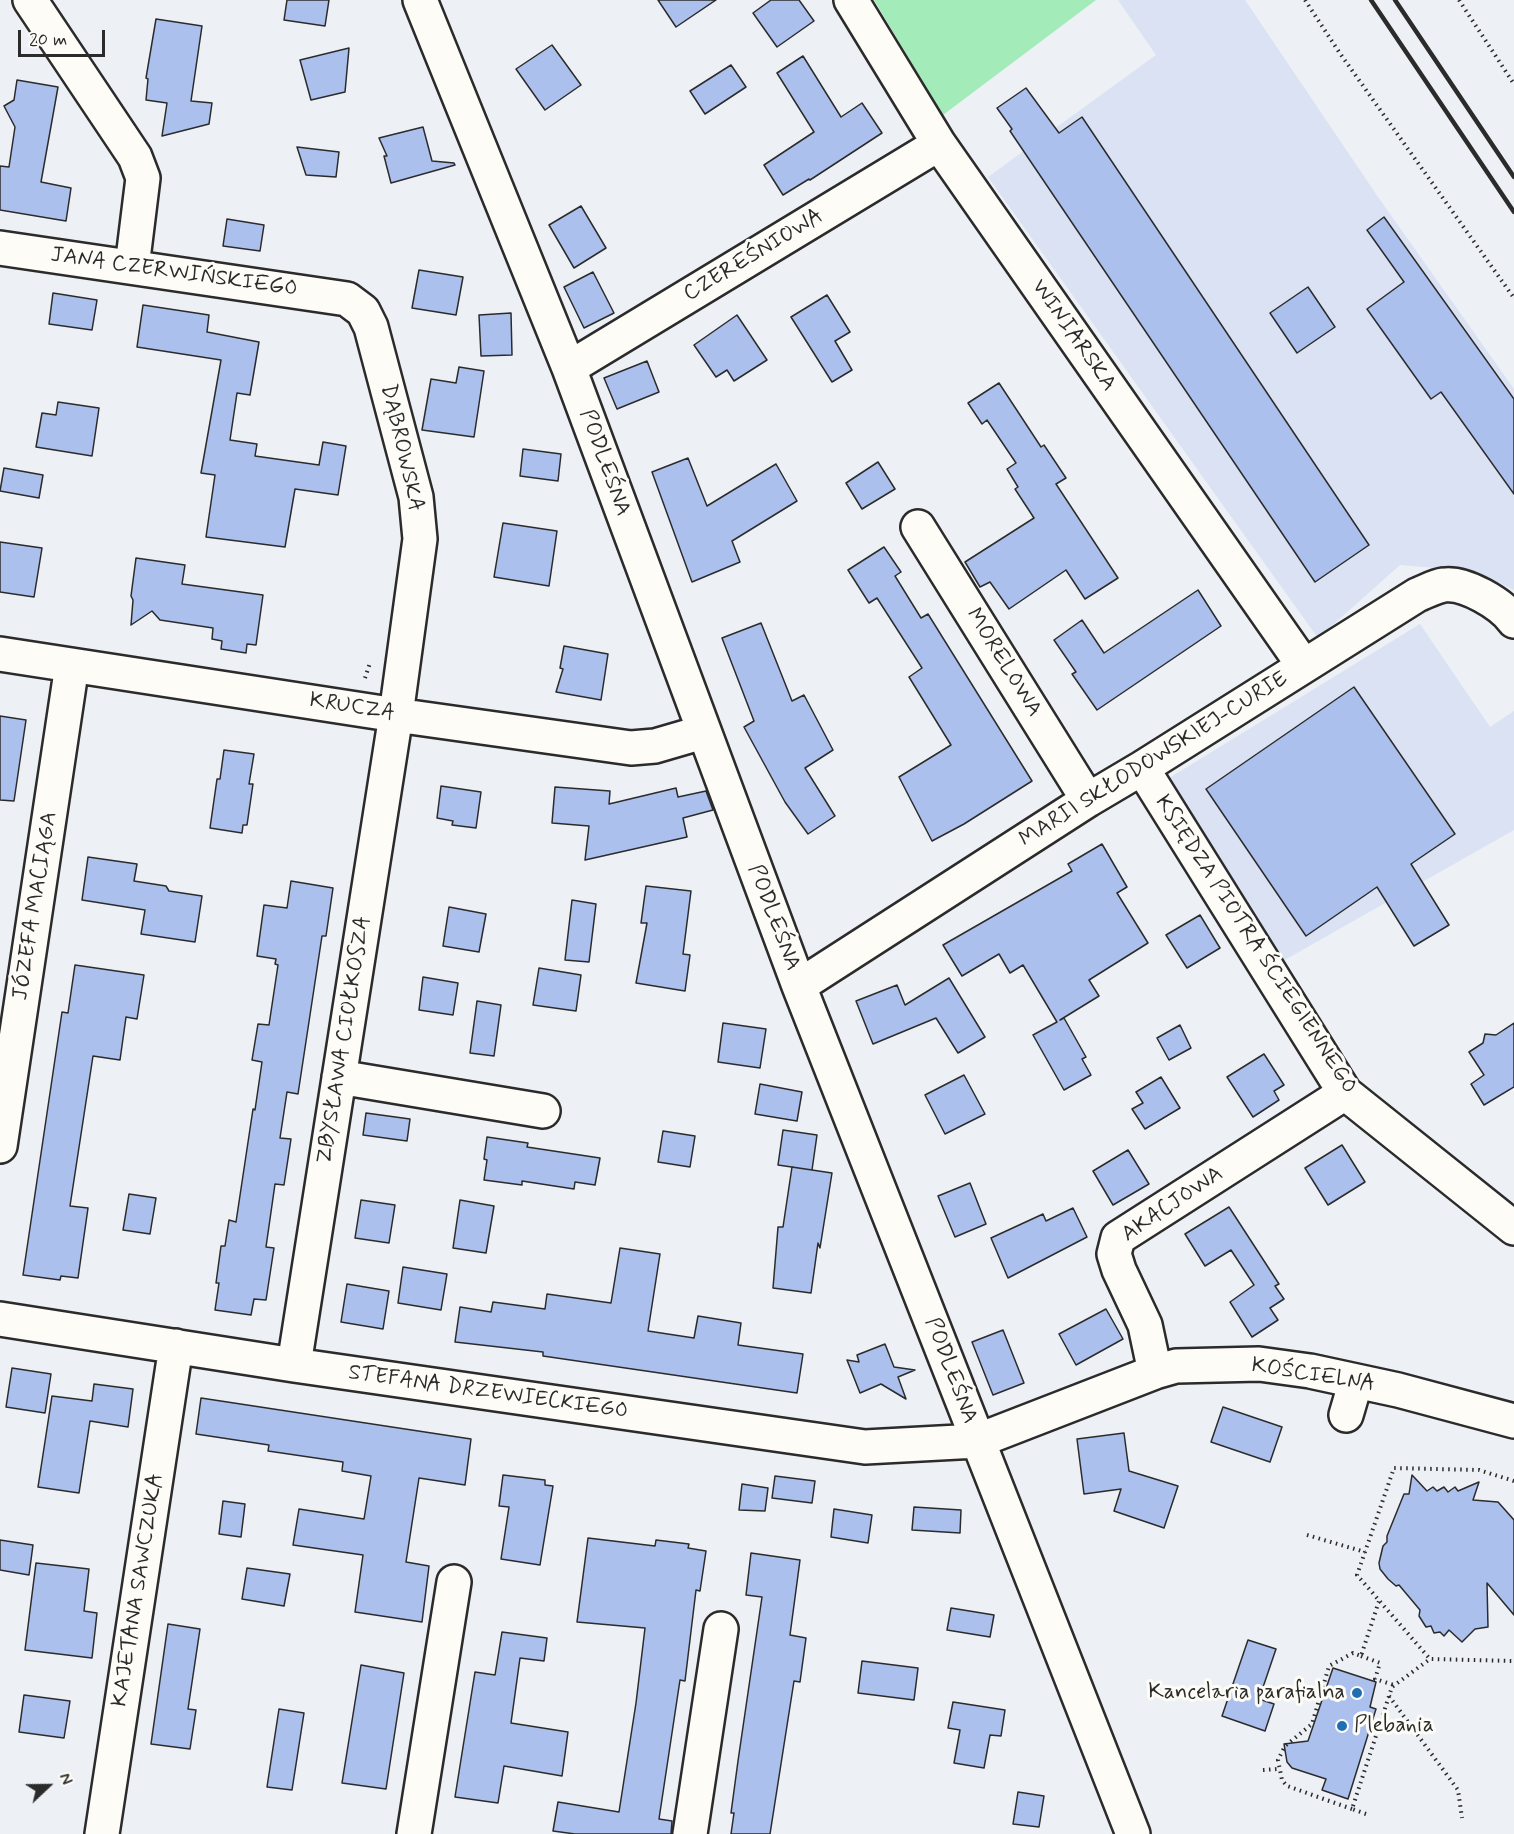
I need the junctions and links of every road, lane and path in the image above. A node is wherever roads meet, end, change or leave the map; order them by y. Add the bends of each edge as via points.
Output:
1 (30, 0) edge
2 (420, 0) edge
3 (851, 0) edge
4 (1305, 0) edge
5 (1459, 0) edge
6 (1514, 84) edge
7 (939, 144) junction
8 (0, 248) edge
9 (132, 267) junction
10 (347, 298) joint
11 (1514, 298) edge
12 (569, 368) junction
13 (918, 527) dead end
14 (1514, 621) edge
15 (0, 654) edge
16 (72, 665) junction
17 (1304, 666) junction
18 (396, 715) junction
19 (703, 732) junction
20 (1142, 768) junction
21 (1088, 800) junction
22 (799, 986) junction
23 (339, 1077) junction
24 (1345, 1093) junction
25 (543, 1111) dead end
26 (0, 1146) edge
27 (1514, 1228) edge
28 (0, 1319) edge
29 (176, 1346) junction
30 (294, 1365) junction
31 (1155, 1372) junction
32 (1356, 1381) junction
33 (1512, 1411) edge
34 (1346, 1415) dead end
35 (977, 1441) junction
36 (1514, 1481) edge
37 (1307, 1534) dead end
38 (1365, 1552) junction
39 (454, 1582) dead end
40 (1379, 1600) junction
41 (721, 1629) dead end
42 (1361, 1656) junction
43 (1430, 1659) junction
44 (1514, 1661) edge
45 (1395, 1685) junction
46 (1389, 1695) junction
47 (1278, 1769) junction
48 (1263, 1770) dead end
49 (1352, 1809) junction
50 (1366, 1814) dead end
51 (1462, 1818) dead end
52 (102, 1834) edge
53 (414, 1834) edge
54 (690, 1834) edge
55 (1133, 1834) edge

1 - 9 street via 135,157 143,178
2 - 12 street, PODLEŚNA
3 - 7 street, WINIARSKA
4 - 11 path
5 - 6 path
7 - 12 street, CZEREŚNIOWA
7 - 17 street, WINIARSKA
8 - 9 street, JANA CZERWIŃSKIEGO
9 - 10 street, JANA CZERWIŃSKIEGO
10 - 18 street, DĄBROWSKA via 363,311 371,327 417,507 420,538
12 - 19 street, PODLEŚNA
13 - 21 street, MORELOWA
14 - 17 street, MARII SKŁODOWSKIEJ-CURIE via 1478,591 1445,584 1417,595
15 - 16 street, KRUCZA
16 - 18 street, KRUCZA
16 - 26 street, JÓZEFA MACIĄGA
17 - 20 street, MARII SKŁODOWSKIEJ-CURIE
18 - 19 street, KRUCZA via 631,748 655,746
18 - 23 street, ZBYSŁAWA CIOŁKOSZA
19 - 22 street, PODLEŚNA
20 - 21 street, MARII SKŁODOWSKIEJ-CURIE
20 - 24 street, KSIĘDZA PIOTRA ŚCIEGIENNEGO
21 - 22 street, MARII SKŁODOWSKIEJ-CURIE
22 - 35 street, PODLEŚNA
23 - 25 street
23 - 30 street, ZBYSŁAWA CIOŁKOSZA
24 - 27 street, KSIĘDZA PIOTRA ŚCIEGIENNEGO
24 - 31 street, AKACJOWA via 1118,1238 1114,1254 1145,1325
28 - 29 street, STEFANA DRZEWIECKIEGO
29 - 30 street, STEFANA DRZEWIECKIEGO
29 - 52 street, KAJETANA SAWCZUKA
30 - 35 street, STEFANA DRZEWIECKIEGO via 865,1447
31 - 32 street, KOŚCIELNA via 1176,1366 1259,1364
31 - 35 street, KOŚCIELNA
32 - 33 street, KOŚCIELNA
32 - 34 street
35 - 55 street, PODLEŚNA
36 - 38 path via 1479,1470 1394,1468
37 - 38 path
38 - 40 path via 1357,1575
39 - 53 street
40 - 42 path
40 - 43 path
41 - 54 street
42 - 45 path via 1380,1663 1375,1679
42 - 47 path via 1353,1653 1329,1666 1312,1724 1285,1746
43 - 44 path
43 - 45 path
45 - 46 path
46 - 49 path
46 - 51 path via 1458,1790
47 - 48 path
47 - 49 path via 1287,1786
49 - 50 path

